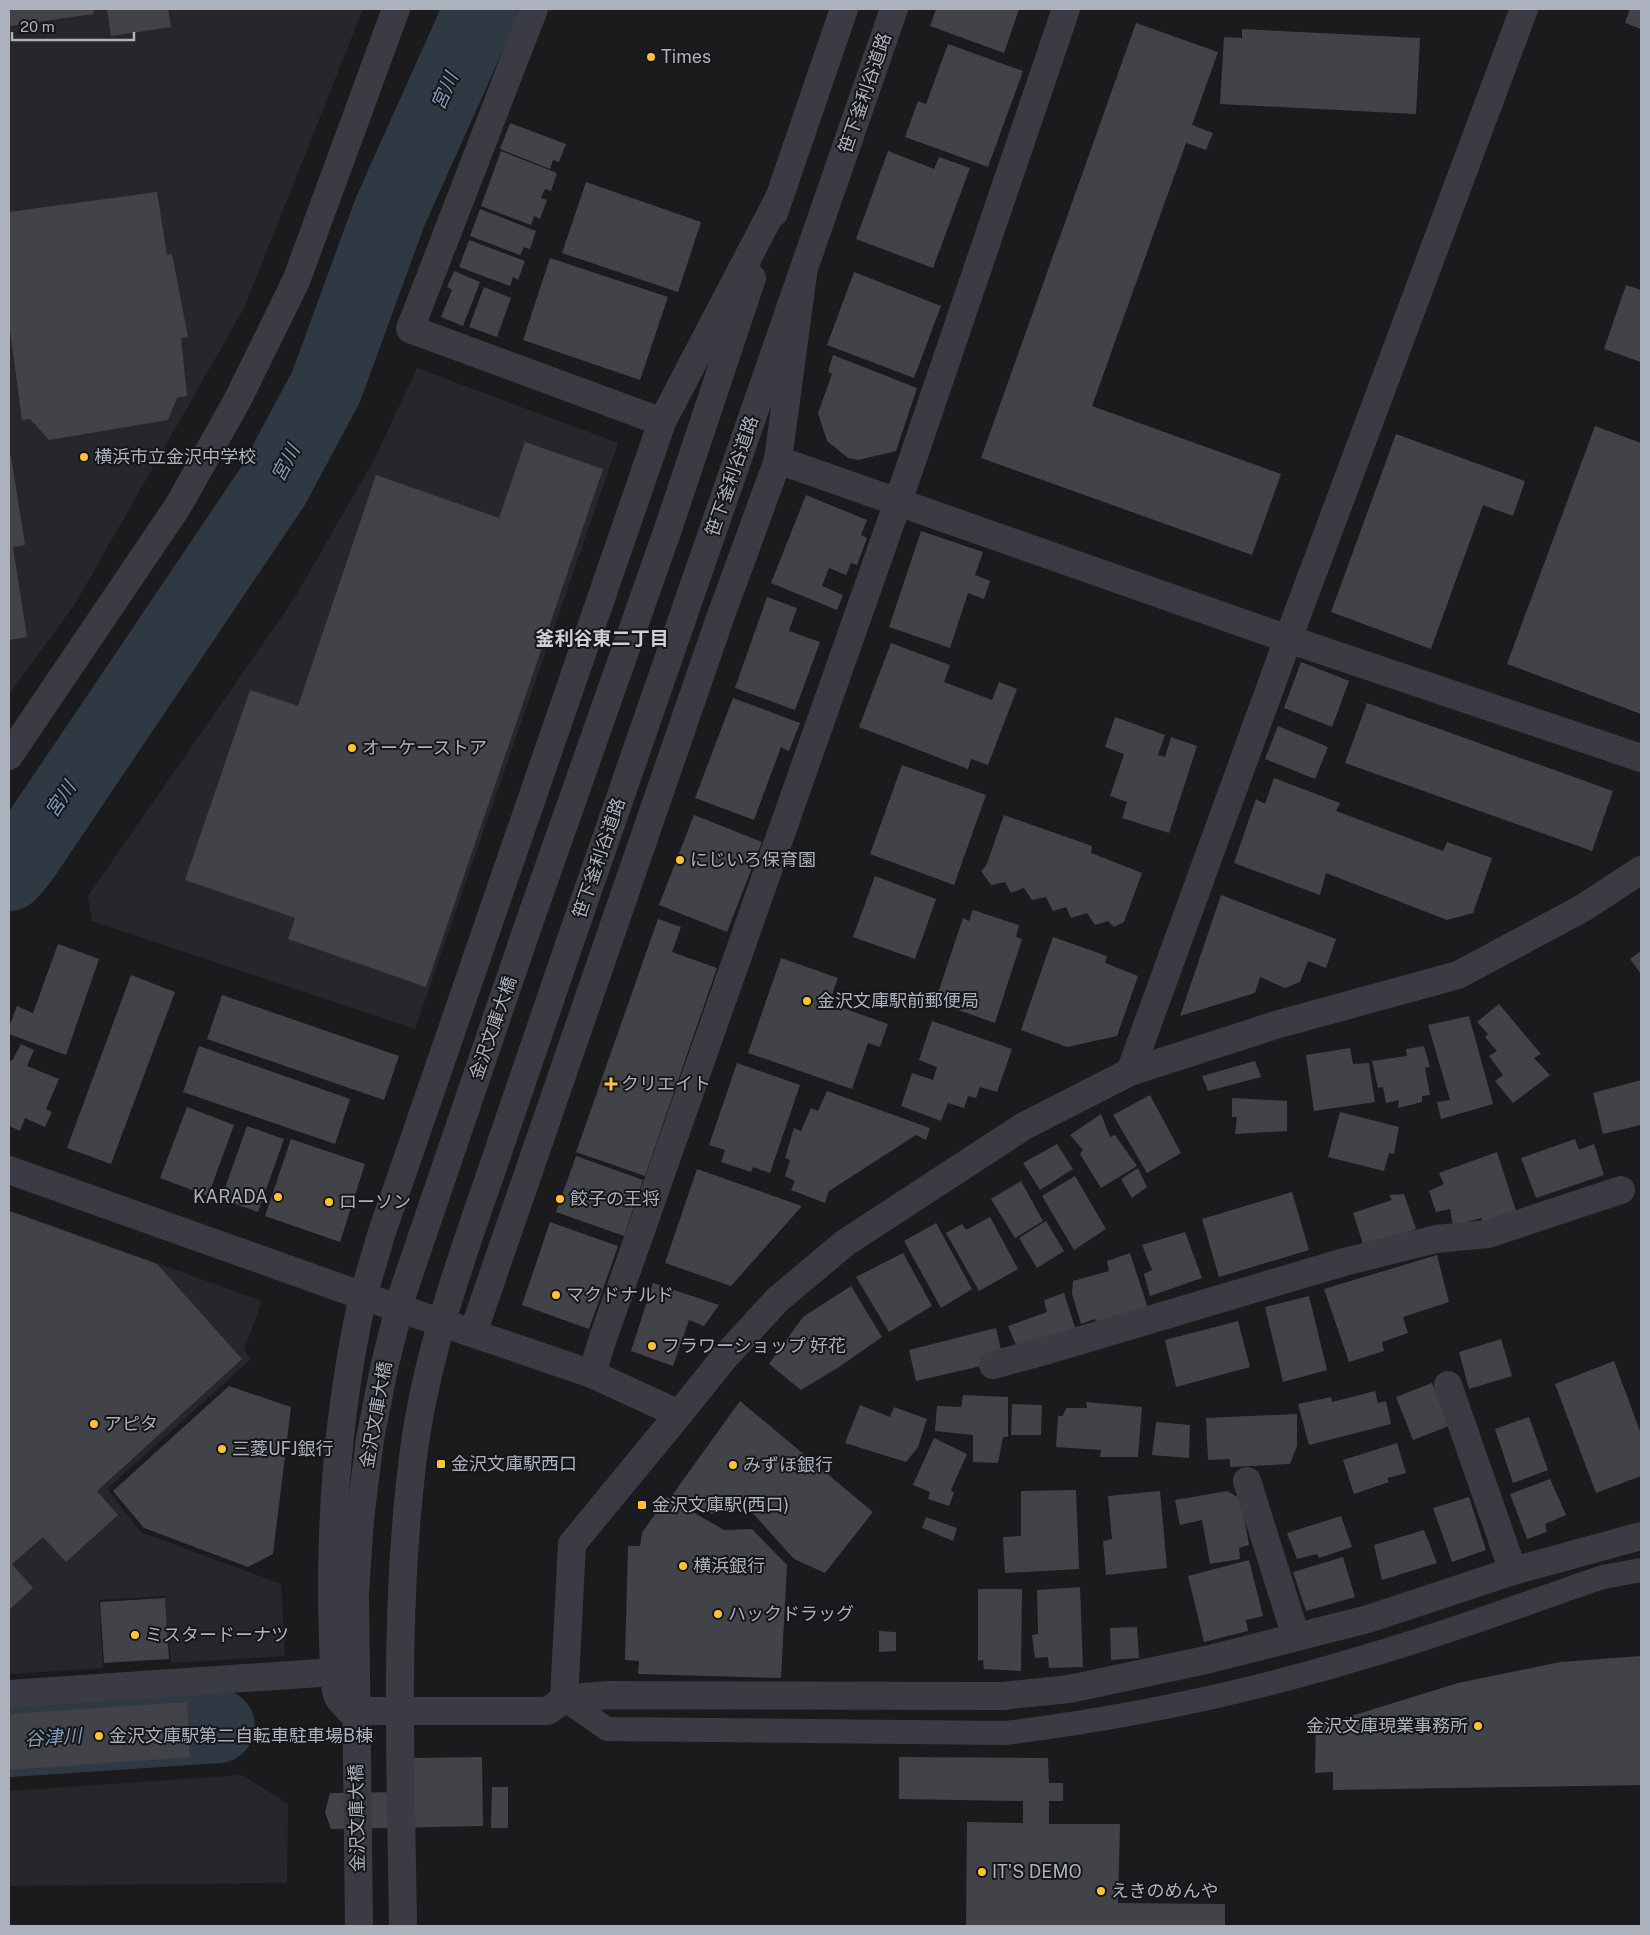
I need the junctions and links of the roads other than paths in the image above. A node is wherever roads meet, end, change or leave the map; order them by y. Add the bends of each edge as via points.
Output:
1 (396, 9) edge
2 (534, 9) edge
3 (844, 9) edge
4 (894, 9) edge
5 (1066, 9) edge
6 (1524, 9) edge
7 (780, 196) junction
8 (803, 274) junction
9 (662, 422) junction
10 (778, 460) junction
11 (898, 502) junction
12 (1288, 639) junction
13 (9, 756) edge
14 (1641, 758) edge
15 (1641, 870) edge
16 (1130, 1072) junction
17 (9, 1170) edge
18 (1621, 1190) dead end
19 (363, 1296) junction
20 (473, 1333) junction
21 (993, 1365) dead end
22 (592, 1374) junction
23 (1448, 1385) dead end
24 (679, 1414) junction
25 (1247, 1481) dead end
26 (1641, 1536) edge
27 (1641, 1570) edge
28 (1513, 1571) junction
29 (1296, 1637) junction
30 (335, 1672) junction
31 (9, 1694) edge
32 (564, 1699) junction
33 (359, 1926) edge
34 (403, 1926) edge

1 - 13 street via 296,281 237,401 178,506
2 - 9 street via 410,329
3 - 7 street
4 - 8 street, 笹下釜利谷道路
5 - 11 street
6 - 12 street
7 - 9 street
7 - 33 street, 金沢文庫大橋, bridge via 668,532 403,1292 385,1364 370,1439 355,1593
8 - 10 street
8 - 34 street, 笹下釜利谷道路, bridge via 570,942 447,1305 428,1373 414,1449 401,1595
9 - 19 street via 382,1232
10 - 11 street
10 - 20 street via 720,618
11 - 12 street
11 - 22 street
12 - 14 street
12 - 16 street
15 - 16 street via 1583,908 1458,975 1279,1024
16 - 24 street via 1024,1126 845,1243 777,1300
17 - 19 street
18 - 21 street via 1488,1234 1436,1239 1344,1262
19 - 20 street
19 - 30 street via 354,1337 334,1494
20 - 22 street
22 - 24 street
23 - 28 street
24 - 32 street via 572,1544
25 - 29 street
26 - 28 street
27 - 32 street via 1603,1577 1382,1652 1216,1697 1059,1727 1005,1733 607,1729
28 - 29 street via 1368,1619
29 - 32 street via 1069,1689 1002,1696 607,1695
30 - 31 street
30 - 32 street via 338,1696 350,1711 548,1711

